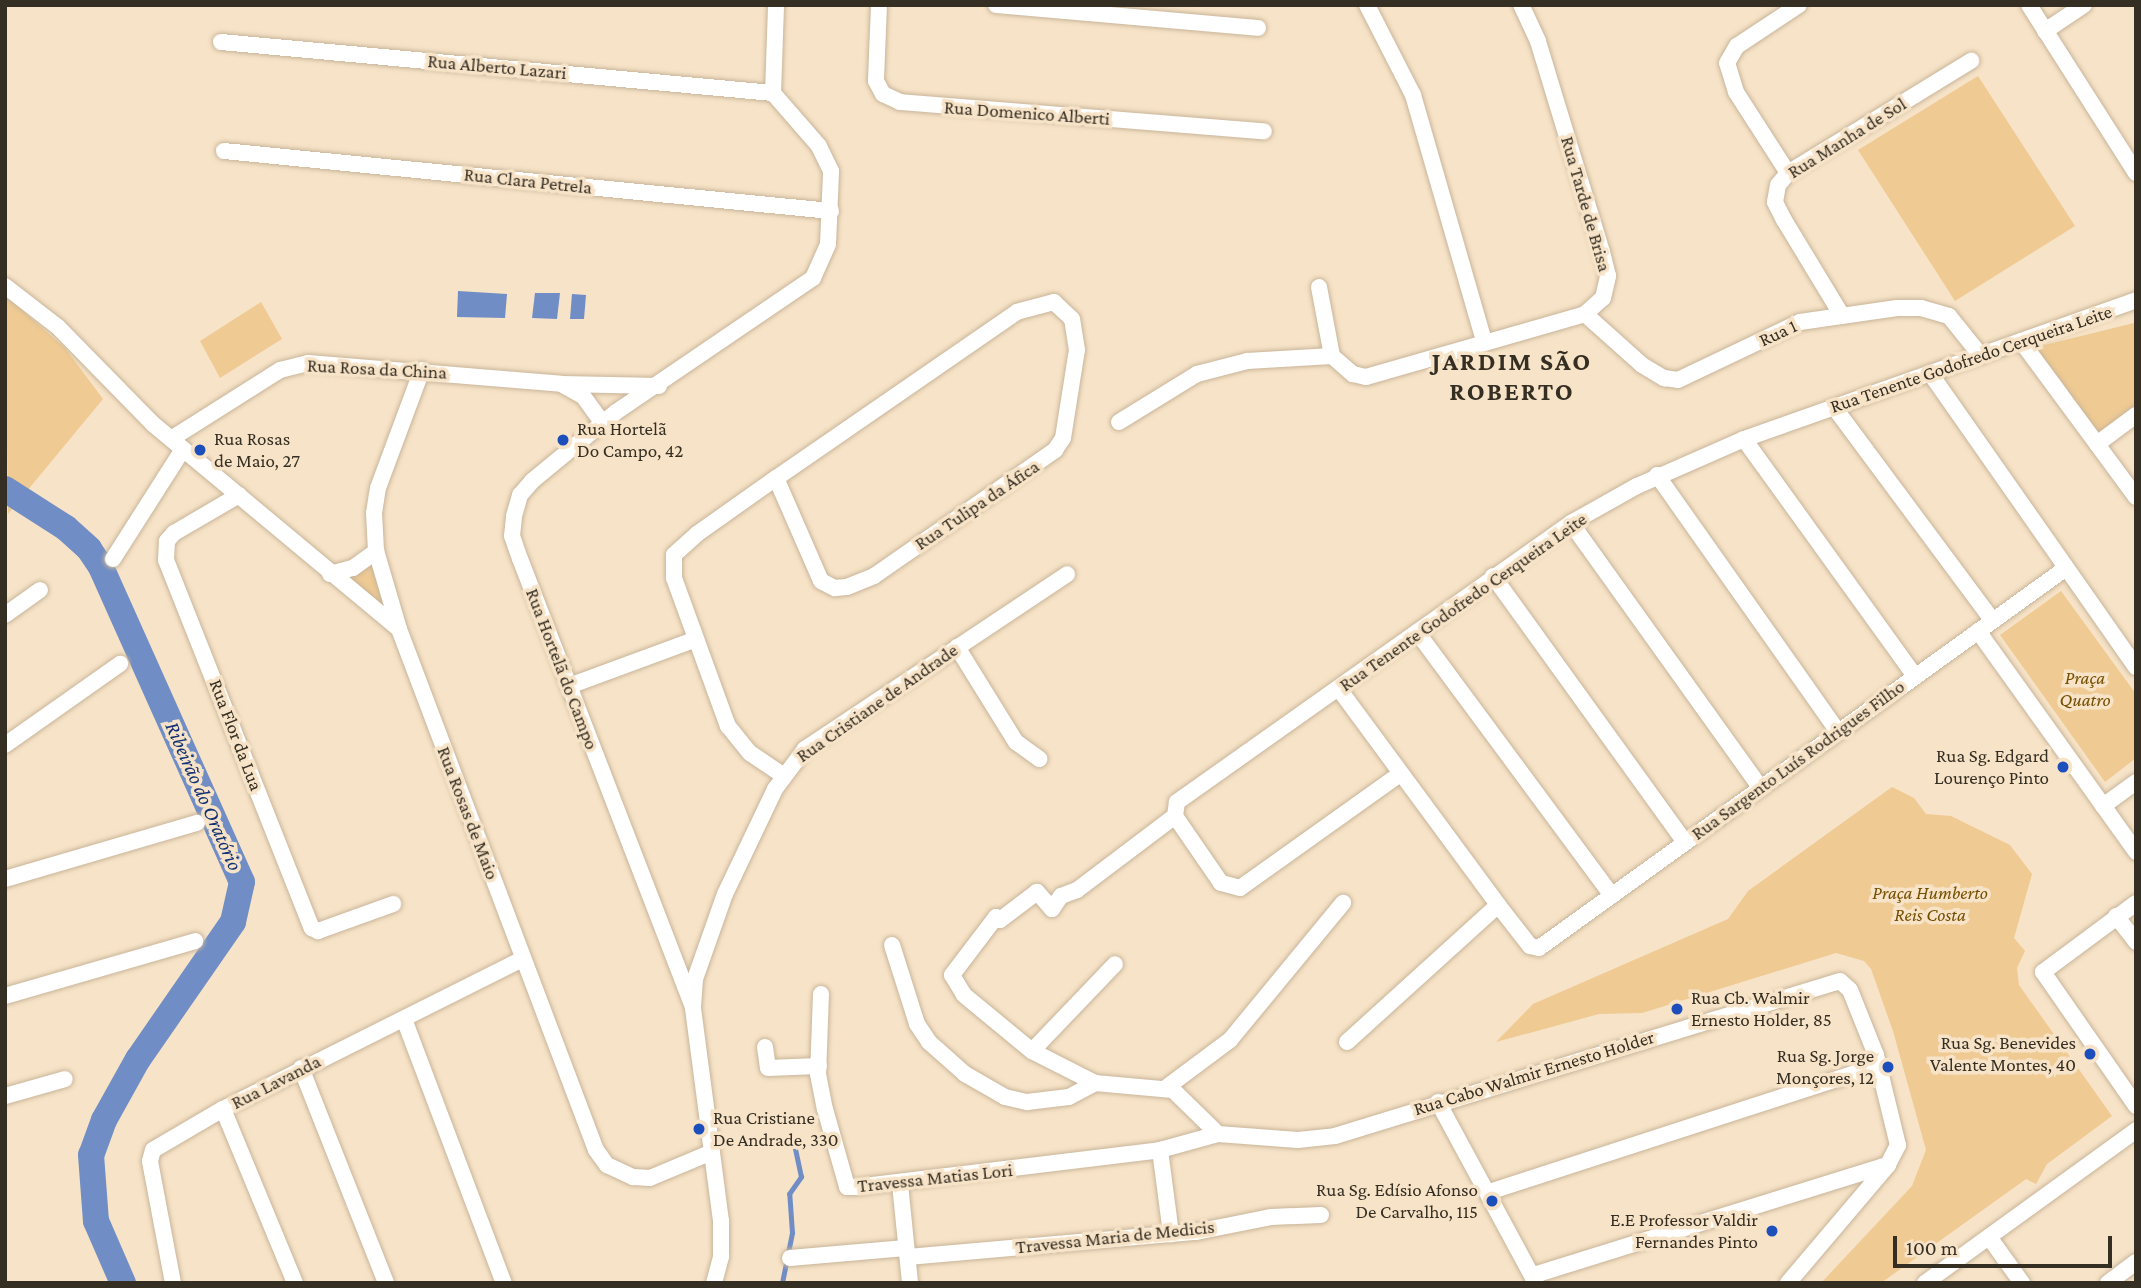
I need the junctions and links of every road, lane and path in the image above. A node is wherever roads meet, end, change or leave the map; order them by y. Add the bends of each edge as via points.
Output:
1 (775, 5) edge
2 (879, 5) edge
3 (996, 5) edge
4 (1367, 5) edge
5 (1521, 5) edge
6 (1799, 5) edge
7 (2029, 5) edge
8 (2084, 5) edge
9 (1095, 10) edge
10 (1201, 14) edge
11 (1258, 28) dead end
12 (2045, 31) junction
13 (221, 42) dead end
14 (1972, 61) dead end
15 (773, 93) junction
16 (1264, 131) dead end
17 (224, 151) dead end
18 (1788, 173) junction
19 (2136, 173) edge
20 (831, 211) junction
21 (5, 286) edge
22 (1318, 287) dead end
23 (2134, 304) edge
24 (1585, 313) junction
25 (1841, 314) junction
26 (1483, 341) junction
27 (2021, 341) junction
28 (1332, 356) junction
29 (1980, 356) junction
30 (422, 370) junction
31 (1930, 373) junction
32 (561, 384) junction
33 (659, 386) junction
34 (1834, 407) junction
35 (2136, 415) edge
36 (1119, 422) dead end
37 (604, 425) junction
38 (1744, 439) junction
39 (177, 444) junction
40 (2096, 444) junction
41 (1657, 475) junction
42 (776, 478) junction
43 (239, 495) junction
44 (2136, 497) edge
45 (1571, 523) junction
46 (376, 551) junction
47 (113, 559) dead end
48 (2066, 568) junction
49 (330, 574) junction
50 (1067, 574) dead end
51 (1493, 576) junction
52 (40, 590) dead end
53 (5, 615) edge
54 (1992, 620) junction
55 (399, 629) junction
56 (1978, 631) junction
57 (1417, 632) junction
58 (694, 640) junction
59 (957, 647) junction
60 (2131, 649) edge
61 (120, 664) dead end
62 (2136, 667) edge
63 (1915, 676) junction
64 (569, 686) junction
65 (1339, 689) junction
66 (1838, 732) junction
67 (5, 745) edge
68 (1039, 759) dead end
69 (1399, 774) junction
70 (783, 775) junction
71 (2136, 782) edge
72 (1760, 787) junction
73 (2103, 806) junction
74 (1175, 816) junction
75 (197, 823) dead end
76 (1684, 841) junction
77 (2136, 852) edge
78 (5, 879) edge
79 (1612, 896) junction
80 (1343, 903) dead end
81 (2136, 903) edge
82 (393, 904) dead end
83 (1498, 905) junction
84 (2116, 916) junction
85 (195, 941) dead end
86 (2136, 942) edge
87 (892, 945) dead end
88 (523, 959) junction
89 (1115, 964) dead end
90 (821, 994) dead end
91 (5, 996) edge
92 (692, 1007) junction
93 (404, 1019) junction
94 (1348, 1042) dead end
95 (765, 1047) dead end
96 (1031, 1051) junction
97 (1879, 1065) junction
98 (819, 1066) junction
99 (301, 1068) junction
100 (65, 1079) dead end
101 (1095, 1083) junction
102 (1167, 1087) junction
103 (5, 1096) edge
104 (1438, 1102) junction
105 (2136, 1106) edge
106 (223, 1109) junction
107 (2136, 1130) edge
108 (1218, 1135) junction
109 (1160, 1150) junction
110 (712, 1152) junction
111 (1888, 1165) junction
112 (900, 1184) junction
113 (1489, 1192) junction
114 (1321, 1214) dead end
115 (1171, 1234) junction
116 (1989, 1237) junction
117 (907, 1252) junction
118 (790, 1258) dead end
119 (2136, 1262) edge
120 (1535, 1279) edge
121 (173, 1283) edge
122 (295, 1283) edge
123 (386, 1283) edge
124 (504, 1283) edge
125 (714, 1283) edge
126 (910, 1283) edge
127 (1788, 1283) edge
128 (1925, 1283) edge
129 (2022, 1283) edge
130 (2108, 1283) edge

1 - 15 street
2 - 16 street, Rua Domenico Alberti via 876,81 883,94 900,102
3 - 9 street
4 - 26 street via 1413,95
5 - 24 street, Rua Tarde de Brisa via 1538,41 1608,276 1604,298
6 - 18 street via 1737,46 1727,64 1736,92
7 - 12 street
8 - 12 street
9 - 10 street
10 - 11 street
12 - 19 street
13 - 15 street, Rua Alberto Lazari
14 - 18 street, Rua Manha de Sol
15 - 20 street via 826,156
17 - 20 street, Rua Clara Petrela
18 - 25 street, Rua Manha de Sol via 1778,185 1776,202
20 - 33 street via 828,244 813,278
21 - 39 street via 58,327 116,390
22 - 28 street
23 - 27 street, Rua Tenente Godofredo Cerqueira Leite
24 - 25 street, Rua 1 via 1642,365 1664,378 1678,380 1800,322
24 - 26 street
25 - 29 street, Rua 1 via 1921,308 1949,316
26 - 28 street via 1377,377 1353,374
27 - 29 street, Rua Tenente Godofredo Cerqueira Leite
27 - 40 street
28 - 36 street via 1247,361 1198,374
29 - 31 street, Rua Tenente Godofredo Cerqueira Leite
30 - 32 street, Rua Rosa da China
30 - 39 street, Rua Rosa da China via 292,366
30 - 46 street, Rua Rosas de Maio via 378,488
31 - 34 street, Rua Tenente Godofredo Cerqueira Leite
31 - 48 street
32 - 33 street, Rua Rosa da China
32 - 37 street via 583,396
33 - 37 street, Rua Hortelã do Campo via 616,412
34 - 38 street, Rua Tenente Godofredo Cerqueira Leite
34 - 54 street
35 - 40 street
37 - 64 street, Rua Hortelã do Campo via 531,481 520,495 514,516 512,536
38 - 41 street, Rua Tenente Godofredo Cerqueira Leite
38 - 63 street
39 - 43 street
39 - 47 street
40 - 44 street
41 - 45 street, Rua Tenente Godofredo Cerqueira Leite
41 - 66 street
42 - 42 street, Rua Tulipa da Áfica via 1030,305 1054,302 1072,319 1077,350 1063,438 1055,450 874,576 835,588 821,581
42 - 58 street, Rua Tulipa da Áfica via 674,555 674,578
43 - 49 street
43 - 82 street, Rua Flor da Lua via 174,533 167,541 166,560 312,928 318,931
45 - 51 street, Rua Tenente Godofredo Cerqueira Leite
45 - 72 street
46 - 49 street via 353,568
46 - 55 street, Rua Rosas de Maio
48 - 54 street, Rua Sargento Luís Rodrigues Filho
48 - 60 street
49 - 55 street
50 - 59 street, Rua Cristiane de Andrade
51 - 57 street, Rua Tenente Godofredo Cerqueira Leite
51 - 76 street
52 - 53 street
54 - 56 street, Rua Sargento Luís Rodrigues Filho
55 - 88 street, Rua Rosas de Maio
56 - 63 street, Rua Sargento Luís Rodrigues Filho
56 - 73 street
57 - 65 street, Rua Tenente Godofredo Cerqueira Leite
57 - 79 street
58 - 64 street
58 - 70 street, Rua Tulipa da Áfica via 737,740
59 - 68 street via 1016,742
59 - 70 street, Rua Cristiane de Andrade via 805,749
60 - 62 street
61 - 67 street
63 - 66 street, Rua Sargento Luís Rodrigues Filho
64 - 92 street, Rua Hortelã do Campo
65 - 69 street
65 - 74 street, Rua Tenente Godofredo Cerqueira Leite via 1177,802
66 - 72 street, Rua Sargento Luís Rodrigues Filho
69 - 74 street via 1240,888 1221,883
69 - 83 street
70 - 92 street, Rua Cristiane de Andrade via 725,894 699,962
71 - 73 street
72 - 76 street, Rua Sargento Luís Rodrigues Filho
73 - 77 street
74 - 96 street, Rua Tenente Godofredo Cerqueira Leite via 1077,890 1062,896 1052,909 1037,892 989,924 955,966 952,978 964,995
75 - 78 street
76 - 79 street, Rua Sargento Luís Rodrigues Filho
79 - 83 street, Rua Sargento Luís Rodrigues Filho via 1544,946 1530,946
80 - 102 street via 1230,1040
81 - 84 street
83 - 94 street
84 - 86 street
84 - 105 street via 2044,967 2048,985
85 - 91 street
87 - 101 street via 917,1024 944,1058 965,1074 1005,1097 1027,1102 1069,1097
88 - 93 street, Rua Lavanda
88 - 110 street, Rua Rosas de Maio via 596,1150 607,1165 633,1177 650,1178
89 - 96 street
90 - 98 street, Travessa Matias Lori
92 - 110 street, Rua Cristiane de Andrade
93 - 99 street, Rua Lavanda
93 - 124 street
95 - 98 street via 768,1068
96 - 101 street
97 - 104 street, Rua Cabo Walmir Ernesto Holder via 1846,983 1829,983
97 - 111 street via 1898,1137
97 - 113 street
98 - 112 street, Travessa Matias Lori via 825,1110 847,1187
99 - 106 street, Rua Lavanda
99 - 123 street
100 - 103 street
101 - 102 street
102 - 108 street via 1182,1096
104 - 108 street, Rua Cabo Walmir Ernesto Holder via 1335,1136 1298,1140
104 - 113 street
106 - 121 street, Rua Lavanda via 153,1150 150,1161
106 - 122 street
107 - 116 street
108 - 109 street, Travessa Matias Lori
109 - 112 street, Travessa Matias Lori
109 - 115 street
110 - 125 street, Rua Cristiane de Andrade via 721,1220 721,1256
111 - 120 street
111 - 127 street
112 - 117 street
113 - 120 street
114 - 115 street, Travessa Maria de Medicis
115 - 117 street, Travessa Maria de Medicis
116 - 128 street
116 - 129 street
117 - 118 street, Travessa Maria de Medicis
117 - 126 street
119 - 130 street

